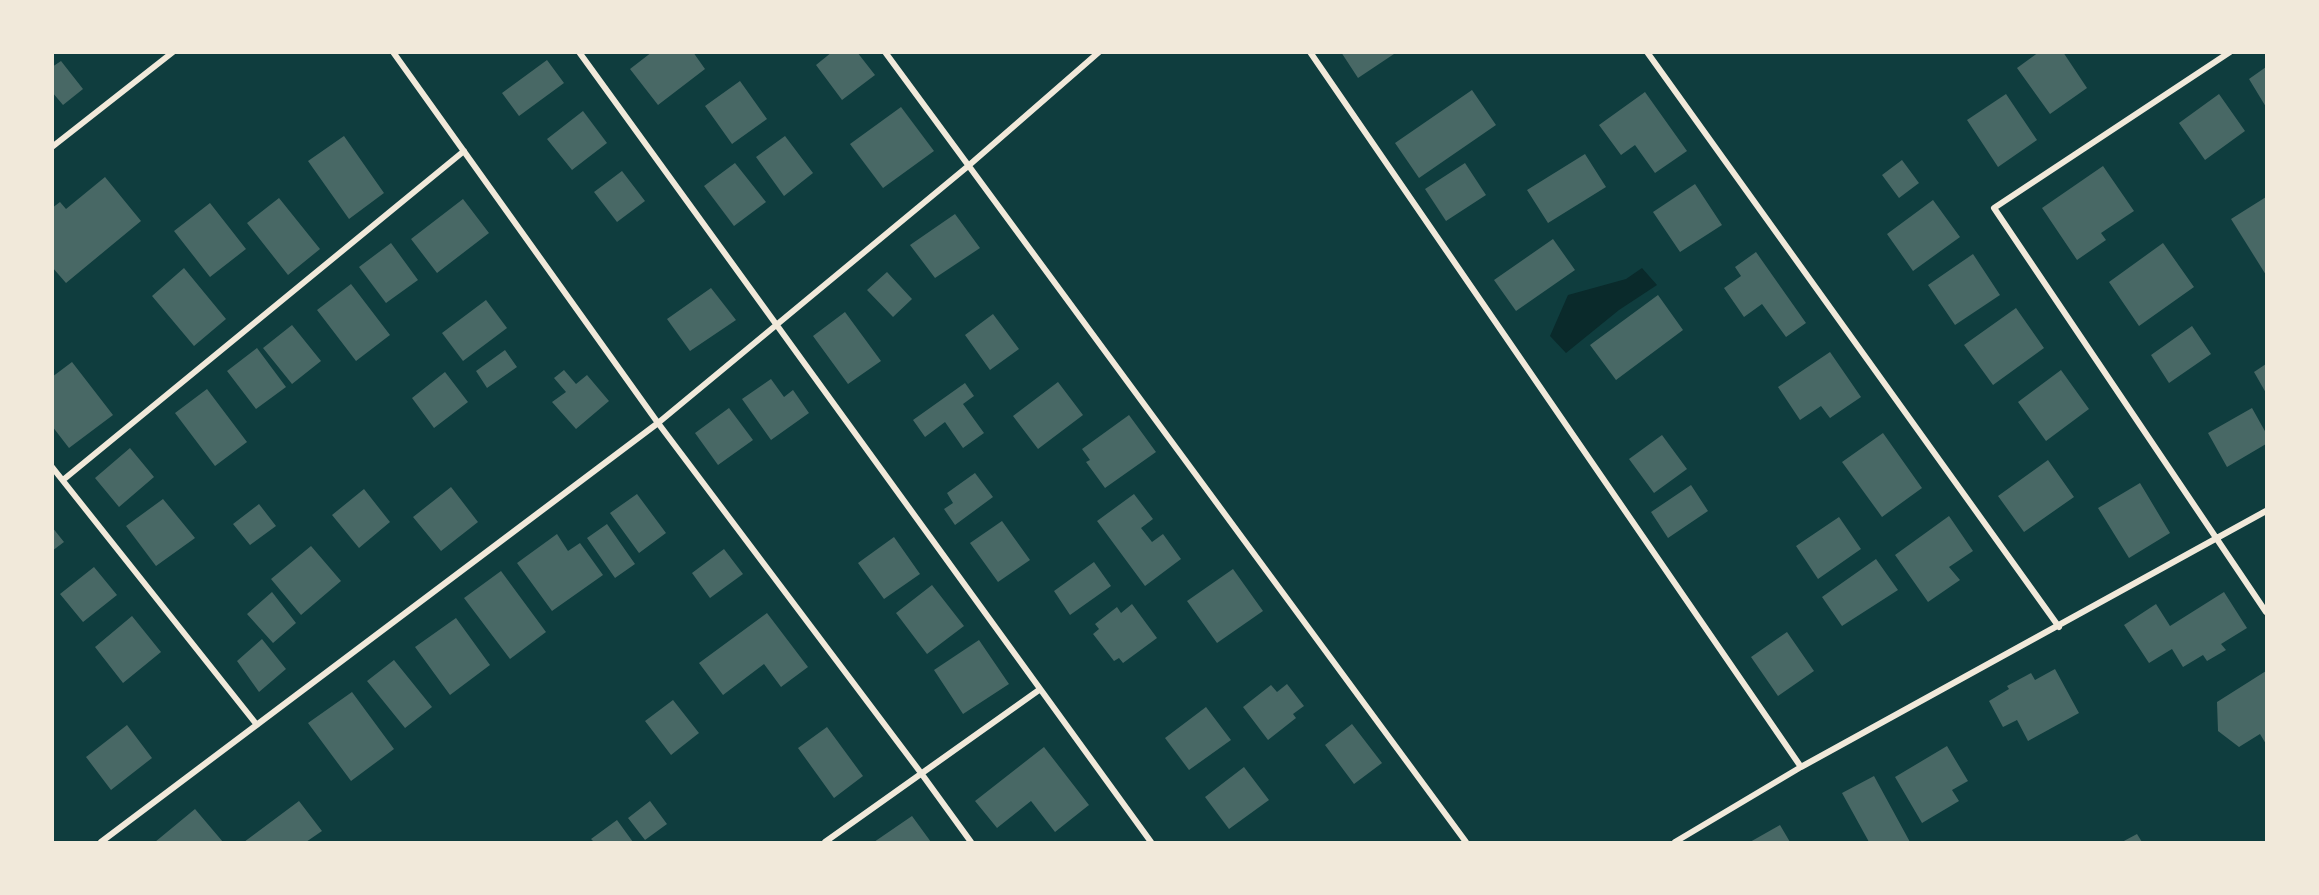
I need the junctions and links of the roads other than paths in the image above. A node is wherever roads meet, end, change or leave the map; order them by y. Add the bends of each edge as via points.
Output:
1 (173, 52) edge
2 (393, 52) edge
3 (579, 52) edge
4 (885, 52) edge
5 (1099, 52) edge
6 (1310, 52) edge
7 (2230, 52) edge
8 (1648, 53) edge
9 (52, 147) edge
10 (464, 151) junction
11 (967, 167) junction
12 (777, 324) junction
13 (658, 423) junction
14 (52, 467) edge
15 (63, 480) junction
16 (2266, 511) edge
17 (2217, 539) junction
18 (2266, 612) edge
19 (2059, 627) junction
20 (1039, 690) junction
21 (257, 725) junction
22 (1801, 768) junction
23 (921, 773) junction
24 (101, 843) edge
25 (825, 843) edge
26 (971, 843) edge
27 (1151, 843) edge
28 (1466, 843) edge
29 (1675, 843) edge

1 - 9 street
2 - 10 street
3 - 12 street
4 - 11 street
5 - 11 street
6 - 22 street
7 - 17 street via 1994,208
8 - 19 street
10 - 13 street
10 - 15 street
11 - 12 street
11 - 28 street
12 - 13 street
12 - 20 street
13 - 21 street
13 - 23 street
14 - 15 street
15 - 21 street
16 - 17 street
17 - 18 street
17 - 19 street
19 - 22 street
20 - 23 street
20 - 27 street
21 - 24 street
22 - 29 street
23 - 25 street
23 - 26 street

